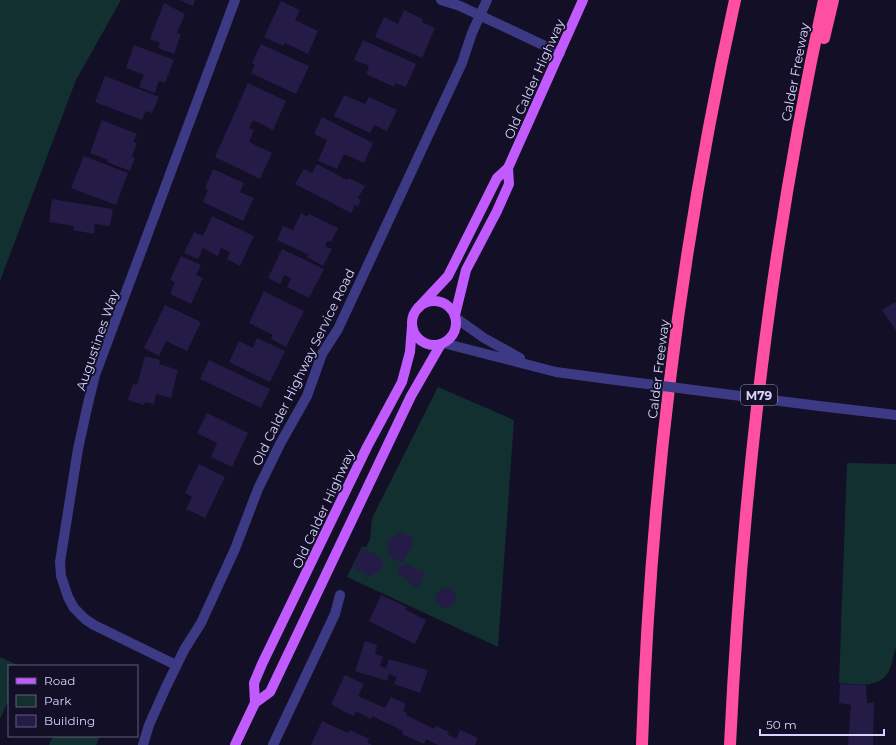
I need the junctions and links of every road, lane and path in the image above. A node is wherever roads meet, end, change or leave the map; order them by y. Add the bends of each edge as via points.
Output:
1 (235, 0) edge
2 (441, 0) edge
3 (487, 0) edge
4 (583, 0) edge
5 (735, 0) edge
6 (824, 0) edge
7 (833, 0) edge
8 (480, 15) junction
9 (560, 53) junction
10 (508, 168) junction
11 (787, 199) junction
12 (418, 308) junction
13 (455, 317) junction
14 (412, 326) junction
15 (442, 344) junction
16 (530, 364) junction
17 (896, 415) edge
18 (340, 595) dead end
19 (176, 665) junction
20 (255, 703) junction
21 (143, 745) edge
22 (235, 745) edge
23 (273, 745) edge
24 (642, 745) edge
25 (730, 745) edge

1 - 19 street, Augustines Way via 95,375 78,449 60,562 64,588 74,608 85,619
2 - 8 street
3 - 8 street, Old Calder Highway Service Road
4 - 9 main road, Old Calder Highway
5 - 24 highway, Calder Freeway via 697,199 669,392 652,560
6 - 11 highway, Calder Freeway / M79 via 803,102
7 - 11 highway via 807,102
8 - 9 street
8 - 19 street, Old Calder Highway Service Road via 462,63 338,329 318,362 306,396 258,489 235,549 201,623
9 - 10 main road, Old Calder Highway
10 - 12 main road, Old Calder Highway via 497,178 448,276
10 - 13 main road, Old Calder Highway via 509,184 466,270
11 - 25 highway, Calder Freeway / M79 via 752,446 738,592
12 - 13 main road via 424,304 438,302 451,309
12 - 14 main road
13 - 15 main road via 454,333
13 - 16 street via 484,338
14 - 15 main road via 423,342
14 - 20 main road, Old Calder Highway via 410,352 402,382 366,447 262,664 254,683
15 - 16 street
15 - 20 main road, Old Calder Highway via 410,396 270,692
16 - 17 street, bridge via 556,372
18 - 23 street via 334,614
19 - 21 street, Old Calder Highway Service Road via 149,725
20 - 22 main road, Old Calder Highway

